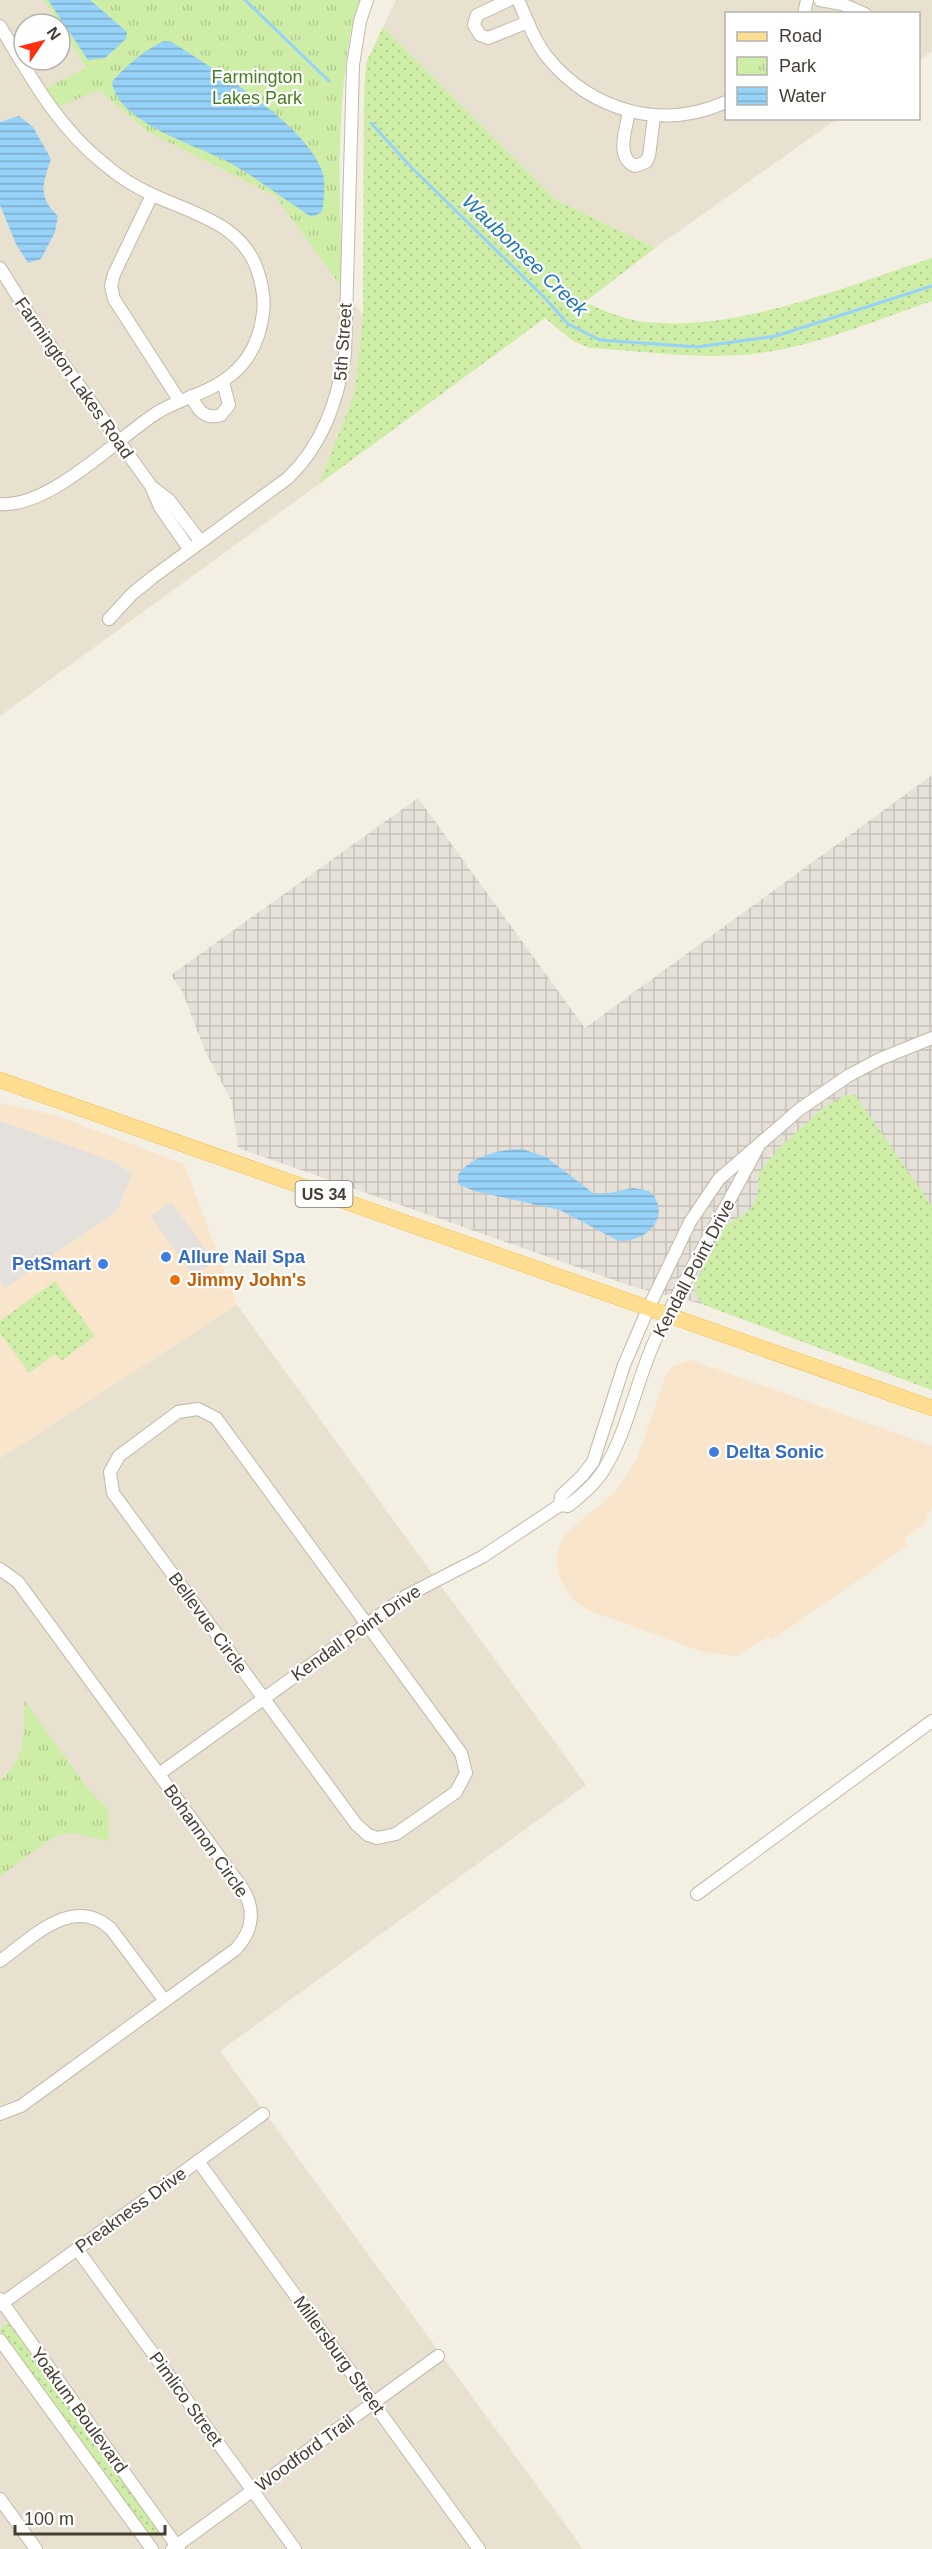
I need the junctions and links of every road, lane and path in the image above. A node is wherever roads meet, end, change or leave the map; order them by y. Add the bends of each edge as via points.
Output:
1 (367, 0) edge
2 (509, 0) edge
3 (518, 0) edge
4 (820, 0) edge
5 (860, 12) edge
6 (528, 21) junction
7 (0, 26) edge
8 (725, 102) edge
9 (628, 112) junction
10 (654, 117) junction
11 (152, 195) junction
12 (0, 268) edge
13 (223, 382) junction
14 (185, 398) junction
15 (118, 441) junction
16 (151, 486) junction
17 (0, 504) edge
18 (201, 543) junction
19 (190, 550) junction
20 (109, 620) dead end
21 (932, 1038) edge
22 (0, 1080) edge
23 (758, 1147) junction
24 (648, 1309) junction
25 (667, 1315) junction
26 (932, 1408) edge
27 (560, 1505) junction
28 (0, 1569) edge
29 (367, 1624) junction
30 (264, 1699) junction
31 (932, 1721) edge
32 (159, 1774) junction
33 (697, 1894) dead end
34 (0, 1961) edge
35 (165, 2001) junction
36 (0, 2114) edge
37 (263, 2114) dead end
38 (198, 2161) junction
39 (77, 2249) junction
40 (1, 2302) edge
41 (0, 2340) edge
42 (438, 2356) dead end
43 (374, 2403) junction
44 (254, 2491) junction
45 (0, 2499) edge
46 (176, 2548) edge
47 (36, 2549) edge
48 (152, 2549) edge
49 (296, 2549) edge
50 (480, 2549) edge

1 - 18 street, 5th Street via 353,65 345,355 339,393 325,428 304,462
2 - 6 street via 477,15 476,30 488,38
3 - 6 street
4 - 5 street
6 - 9 street via 540,48 564,75 594,98
7 - 11 street via 64,126 117,174
8 - 10 street via 693,112
9 - 10 street
9 - 10 street via 623,149 626,159 635,166 646,162 649,156
11 - 13 street via 224,227 244,245 256,267 264,308 259,335 247,359
11 - 14 street via 111,286 121,312
12 - 15 street, Farmington Lakes Road
13 - 14 street
13 - 14 street via 229,405 221,415 208,417
14 - 15 street
15 - 16 street, Farmington Lakes Road
15 - 17 street via 42,495 17,504
16 - 18 street, Farmington Lakes Road via 169,500
16 - 19 street, Farmington Lakes Road via 160,507
18 - 19 street, 5th Street
19 - 20 street, 5th Street via 132,594
21 - 23 street, Kendall Point Drive via 848,1076 800,1109
22 - 24 main road, US 34
23 - 24 street, Kendall Point Drive via 719,1179 704,1199
23 - 25 street, Kendall Point Drive
24 - 25 main road, US 34
24 - 27 street, Kendall Point Drive via 624,1365 593,1462 561,1496
25 - 26 main road, US 34
25 - 27 street, Kendall Point Drive via 603,1470 568,1506
27 - 29 street, Kendall Point Drive via 482,1557 406,1596
28 - 32 street, Bohannon Circle via 18,1582
29 - 30 street, Kendall Point Drive
29 - 30 street, Bellevue Circle via 461,1753 466,1773 456,1792 396,1834 386,1838 368,1835
29 - 30 street, Bellevue Circle via 209,1413 198,1409 178,1412 127,1449 111,1467 113,1493
30 - 32 street, Kendall Point Drive
31 - 33 street
32 - 35 street, Bohannon Circle via 243,1889 252,1913 248,1932 236,1949
34 - 35 street via 51,1924 70,1915 86,1915 111,1929
35 - 36 street, Bohannon Circle via 21,2106
37 - 38 street, Preakness Drive
38 - 39 street, Preakness Drive
38 - 43 street, Millersburg Street
39 - 40 street, Preakness Drive
39 - 44 street, Pimlico Street
40 - 46 street, Yoakum Boulevard
41 - 48 street, Yoakum Boulevard
42 - 43 street, Woodford Trail
43 - 44 street, Woodford Trail
43 - 50 street, Millersburg Street
44 - 46 street, Woodford Trail
44 - 49 street, Pimlico Street
45 - 47 street

